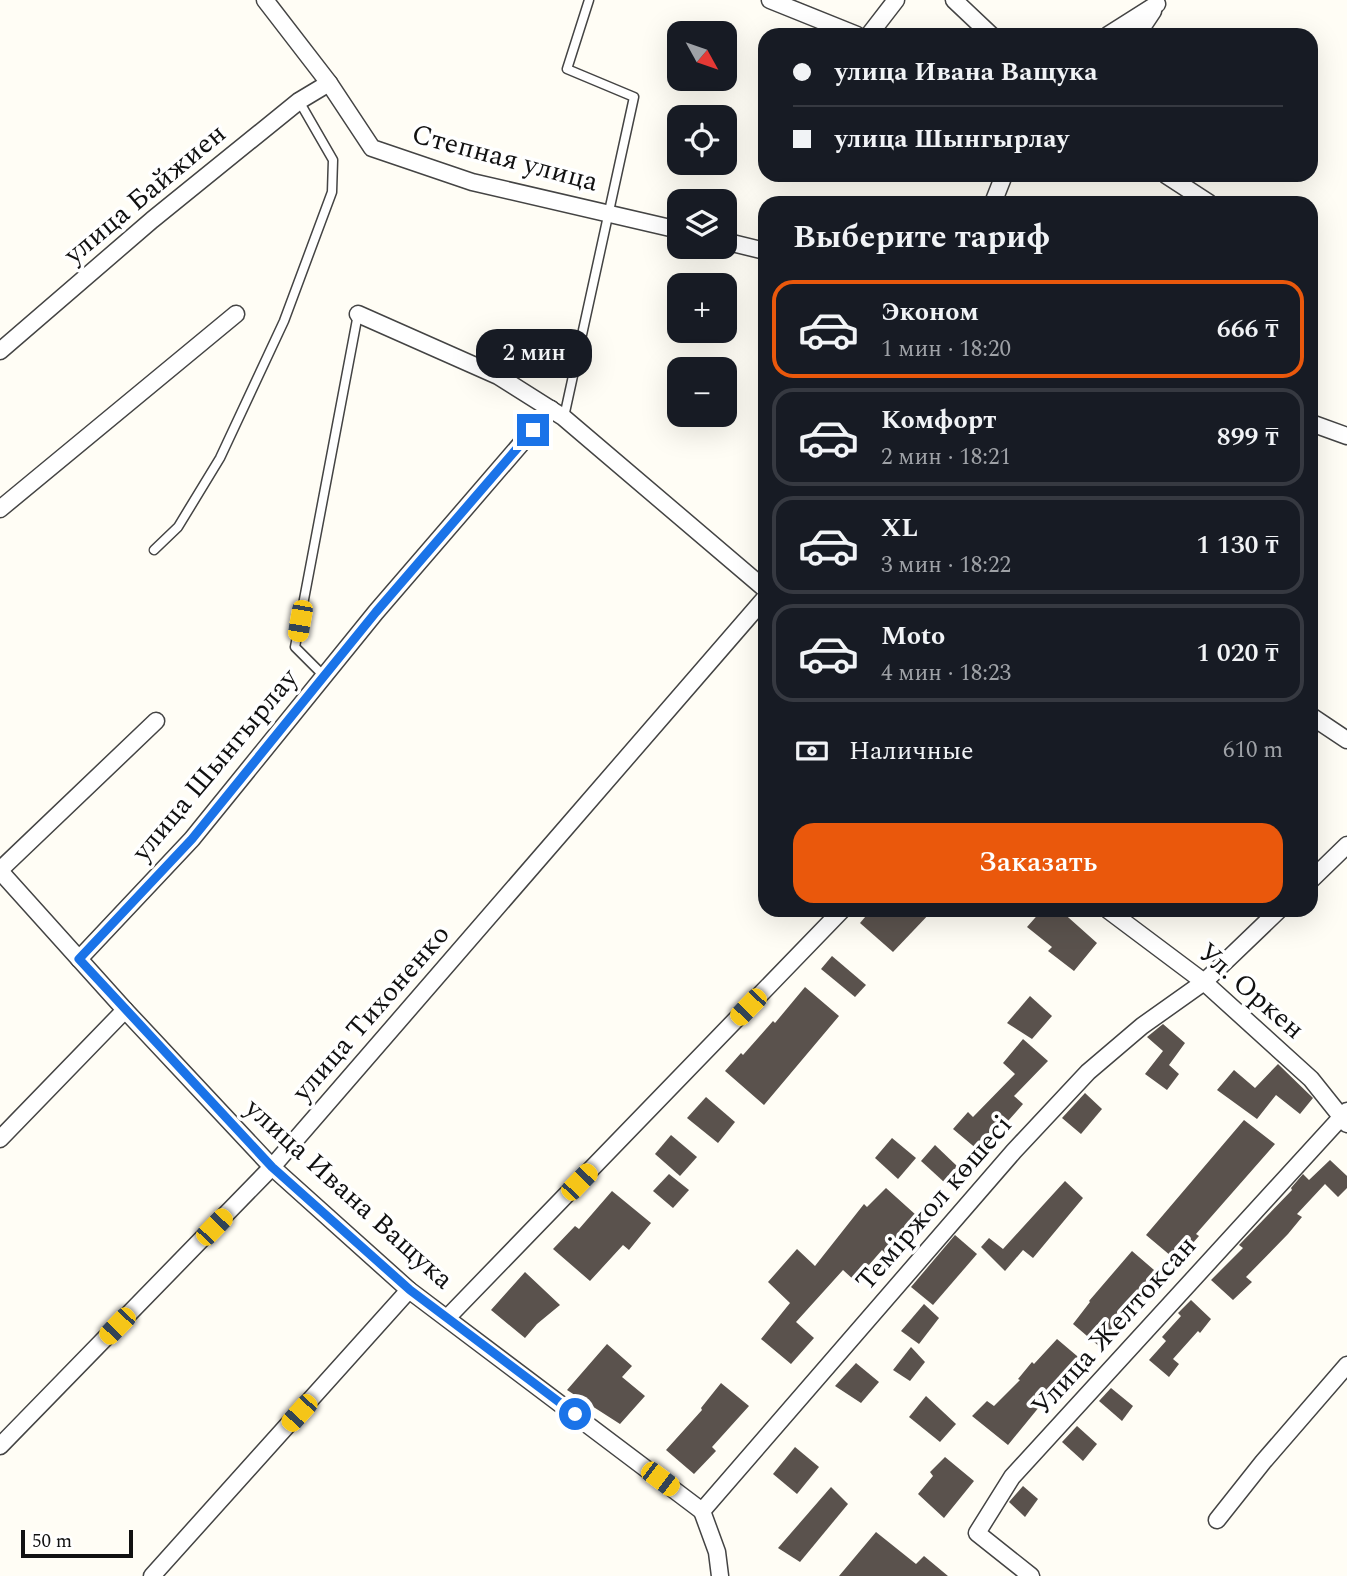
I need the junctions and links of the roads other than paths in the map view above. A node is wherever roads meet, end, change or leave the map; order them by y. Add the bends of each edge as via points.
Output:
1 (265, 0) edge
2 (589, 0) edge
3 (770, 0) edge
4 (896, 0) edge
5 (954, 0) edge
6 (1158, 2) edge
7 (840, 28) edge
8 (874, 28) edge
9 (984, 28) edge
10 (1119, 28) edge
11 (1141, 28) edge
12 (329, 83) junction
13 (299, 101) junction
14 (1177, 182) edge
15 (1198, 196) edge
16 (607, 213) junction
17 (667, 227) edge
18 (737, 245) edge
19 (758, 249) edge
20 (236, 313) dead end
21 (358, 314) joint
22 (0, 351) edge
23 (557, 413) junction
24 (1318, 426) edge
25 (1347, 436) edge
26 (0, 509) edge
27 (154, 550) dead end
28 (758, 583) edge
29 (758, 606) edge
30 (324, 676) junction
31 (156, 721) dead end
32 (1318, 721) edge
33 (1347, 740) edge
34 (1347, 845) edge
35 (0, 870) edge
36 (1318, 873) edge
37 (835, 917) edge
38 (1117, 917) edge
39 (1272, 917) edge
40 (79, 959) junction
41 (1204, 982) junction
42 (125, 1010) junction
43 (1345, 1117) edge
44 (0, 1139) edge
45 (272, 1167) junction
46 (410, 1290) junction
47 (447, 1318) junction
48 (1347, 1366) edge
49 (0, 1446) edge
50 (702, 1511) junction
51 (1217, 1520) dead end
52 (152, 1576) edge
53 (720, 1576) edge
54 (1031, 1576) edge

1 - 12 street, Степная улица
2 - 16 lane via 567,69 634,97
3 - 7 street
4 - 8 street
5 - 9 street
6 - 10 street
6 - 11 street
12 - 13 street, улица Байжиен
12 - 16 street, Степная улица via 372,148 472,182
13 - 22 street, улица Байжиен
13 - 27 lane via 332,160 332,192 284,321 220,458 178,527
14 - 15 street
16 - 17 street, Степная улица
16 - 23 lane
18 - 19 street
20 - 26 street
21 - 23 street via 498,376
21 - 30 lane via 295,647
23 - 28 street
23 - 30 street, улица Шынгырлау via 376,612
24 - 25 street
29 - 45 street, улица Тихоненко
30 - 40 street, улица Шынгырлау via 192,839
31 - 35 street
32 - 33 street
34 - 36 street
35 - 40 street, улица Ивана Ващука
37 - 47 street
38 - 41 street, Ул. Оркен
39 - 41 street, Теміржол көшесі
40 - 42 street, улица Ивана Ващука
41 - 43 street, Ул. Оркен via 1311,1079
41 - 50 street, Теміржол көшесі via 1088,1072
42 - 44 street
42 - 45 street, улица Ивана Ващука
43 - 54 street, Улица Желтоксан via 1012,1477 977,1533
45 - 46 street, улица Ивана Ващука
45 - 49 street, улица Тихоненко
46 - 47 street, улица Ивана Ващука
46 - 52 street
47 - 50 street, улица Ивана Ващука
48 - 51 street
50 - 53 street via 717,1552

